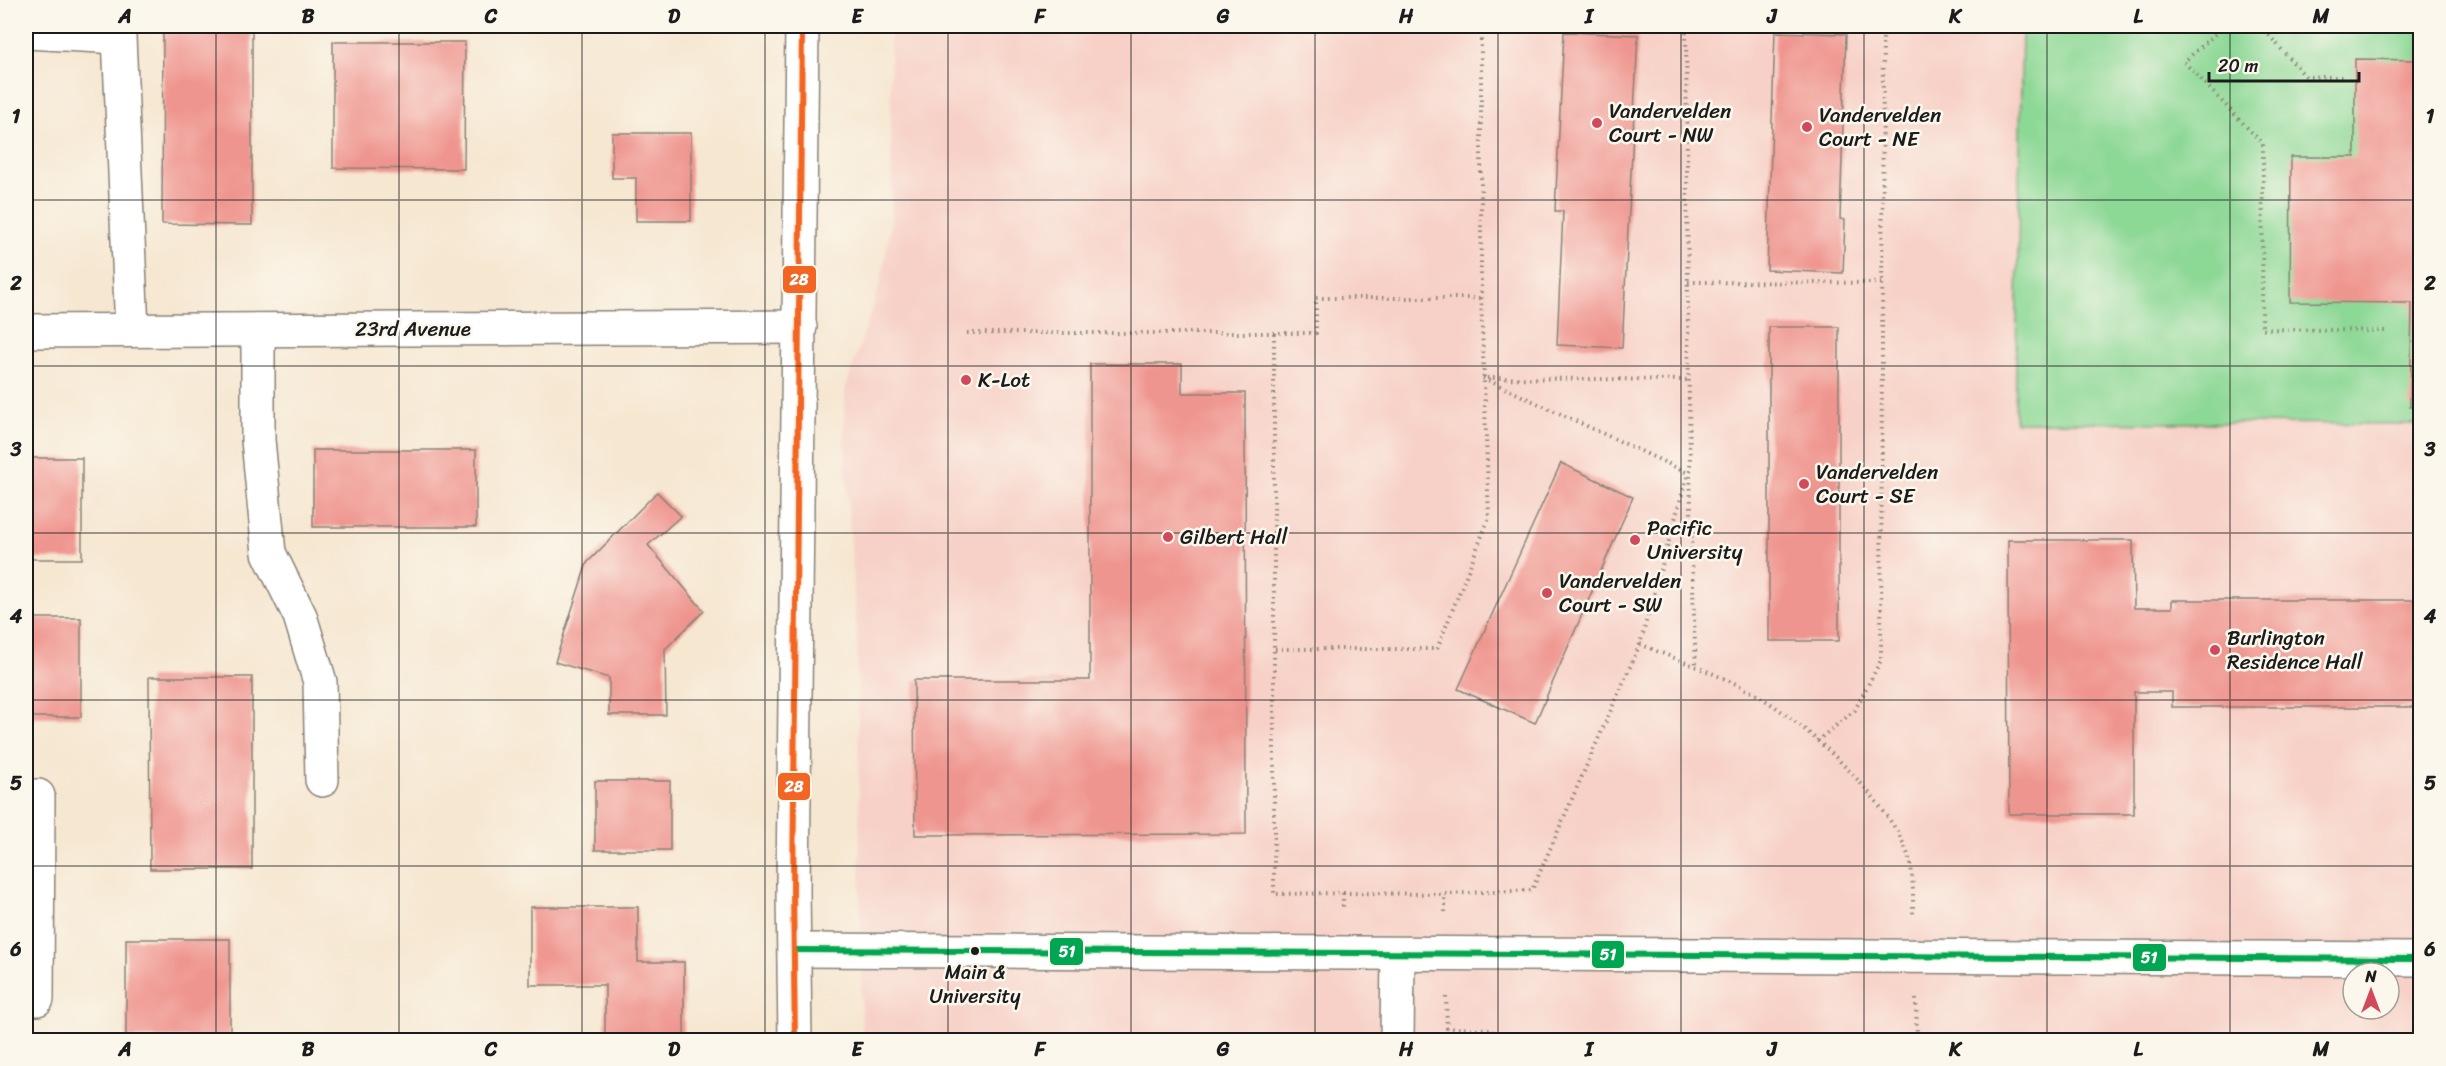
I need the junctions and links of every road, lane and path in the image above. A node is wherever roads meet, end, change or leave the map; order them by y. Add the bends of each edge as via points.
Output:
1 (802, 26) edge
2 (1481, 26) edge
3 (1686, 26) edge
4 (1883, 26) edge
5 (2224, 26) edge
6 (2261, 26) edge
7 (26, 32) edge
8 (2344, 77) dead end
9 (1688, 282) junction
10 (1881, 283) junction
11 (1481, 298) junction
12 (800, 327) junction
13 (132, 330) junction
14 (258, 330) junction
15 (26, 331) edge
16 (2389, 331) dead end
17 (967, 333) dead end
18 (1274, 333) junction
19 (1483, 378) junction
20 (1690, 380) junction
21 (1688, 473) junction
22 (1640, 644) junction
23 (1275, 649) junction
24 (1696, 668) junction
25 (1817, 741) junction
26 (322, 780) dead end
27 (26, 796) edge
28 (1343, 893) junction
29 (1445, 894) junction
30 (796, 950) junction
31 (1343, 953) junction
32 (1398, 954) junction
33 (1445, 954) junction
34 (1914, 956) junction
35 (2421, 958) edge
36 (37, 999) dead end
37 (795, 1041) edge
38 (1397, 1041) edge
39 (1493, 1041) edge

1 - 12 street
2 - 11 path
3 - 9 path
4 - 10 path
5 - 16 path via 2184,62 2263,144 2262,329
6 - 8 path via 2306,77
7 - 13 street via 119,37
9 - 10 path
9 - 20 path
10 - 25 path via 1881,660 1855,710
11 - 18 path via 1316,298 1316,333
11 - 19 path
12 - 14 street, 23rd Avenue
12 - 30 street via 793,890
13 - 14 street, 23rd Avenue
13 - 15 street, 23rd Avenue
14 - 26 street via 258,440 269,553 300,616 320,682
17 - 18 path
18 - 23 path
19 - 20 path
19 - 21 path
19 - 23 path via 1489,518 1437,649
20 - 21 path
21 - 22 path
21 - 24 path
22 - 24 path
22 - 29 path via 1532,890
23 - 28 path via 1274,894
24 - 25 path via 1764,699
25 - 34 path via 1872,796 1908,854 1913,884
27 - 36 street via 38,796
28 - 29 path
28 - 31 path
29 - 33 path
30 - 31 street
30 - 37 street
31 - 32 street
32 - 33 street
32 - 38 street
33 - 34 street
33 - 39 path via 1447,1028 1493,1029
34 - 35 street

